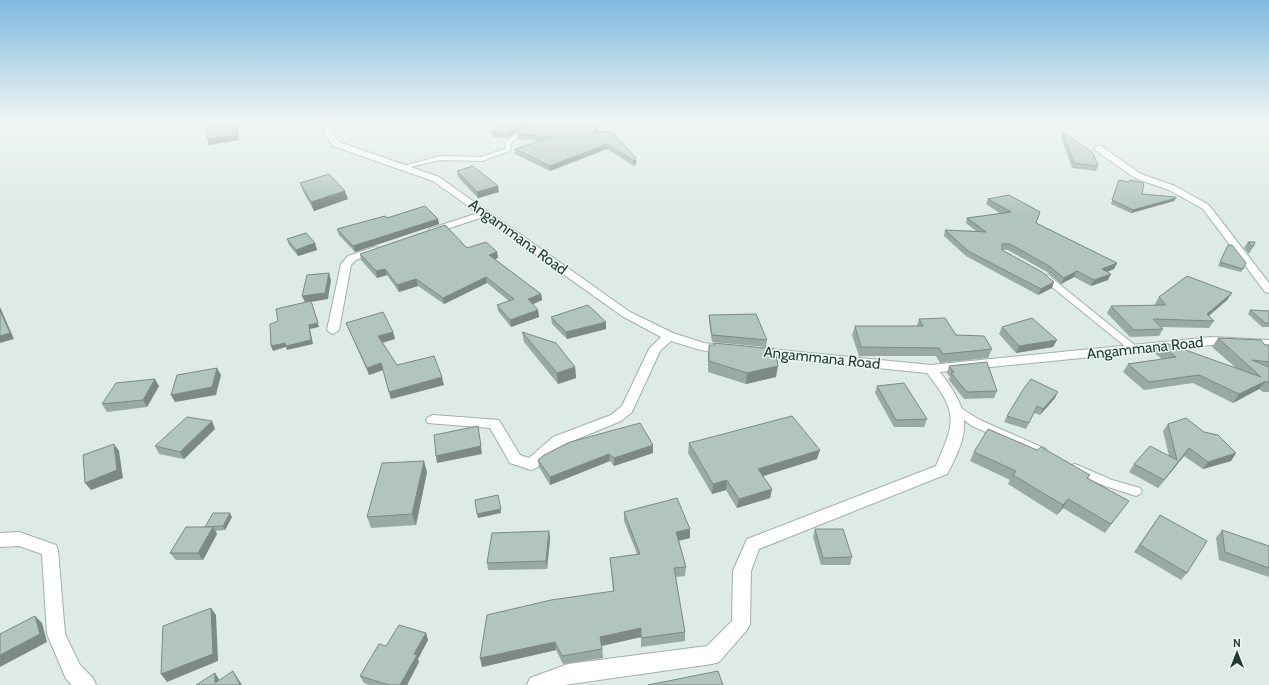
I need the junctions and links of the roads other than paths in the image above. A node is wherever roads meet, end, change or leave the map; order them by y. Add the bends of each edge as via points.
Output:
1 (362, 153) edge
2 (499, 153) edge
3 (1105, 153) edge
4 (402, 167) junction
5 (486, 213) junction
6 (419, 236) edge
7 (382, 248) edge
8 (1036, 271) edge
9 (1269, 290) edge
10 (333, 330) dead end
11 (668, 336) junction
12 (1269, 344) edge
13 (1134, 349) junction
14 (734, 350) edge
15 (750, 351) edge
16 (930, 369) junction
17 (956, 409) junction
18 (433, 420) dead end
19 (1053, 458) edge
20 (1067, 464) edge
21 (1136, 491) dead end
22 (0, 540) edge
23 (86, 685) edge
24 (537, 685) edge

1 - 4 street, Angammana Road
2 - 4 lane via 482,159 440,158
3 - 9 street via 1138,176 1172,188 1206,206
4 - 5 street, Angammana Road via 436,179
5 - 6 street
5 - 11 street, Angammana Road via 626,314
7 - 10 street via 352,258 346,264
8 - 13 lane
11 - 14 street, Angammana Road via 703,347
11 - 18 street via 655,349 627,409 616,418 558,441 531,464 515,459 494,423
12 - 13 street, Angammana Road via 1212,341
13 - 16 street, Angammana Road
15 - 16 street, Angammana Road
16 - 17 street via 948,390
17 - 19 lane via 976,423
17 - 24 street via 958,428 942,470 753,544 742,571 741,624 712,655 568,674
20 - 21 lane via 1109,483
22 - 23 street via 19,539 50,550 56,634 73,672

